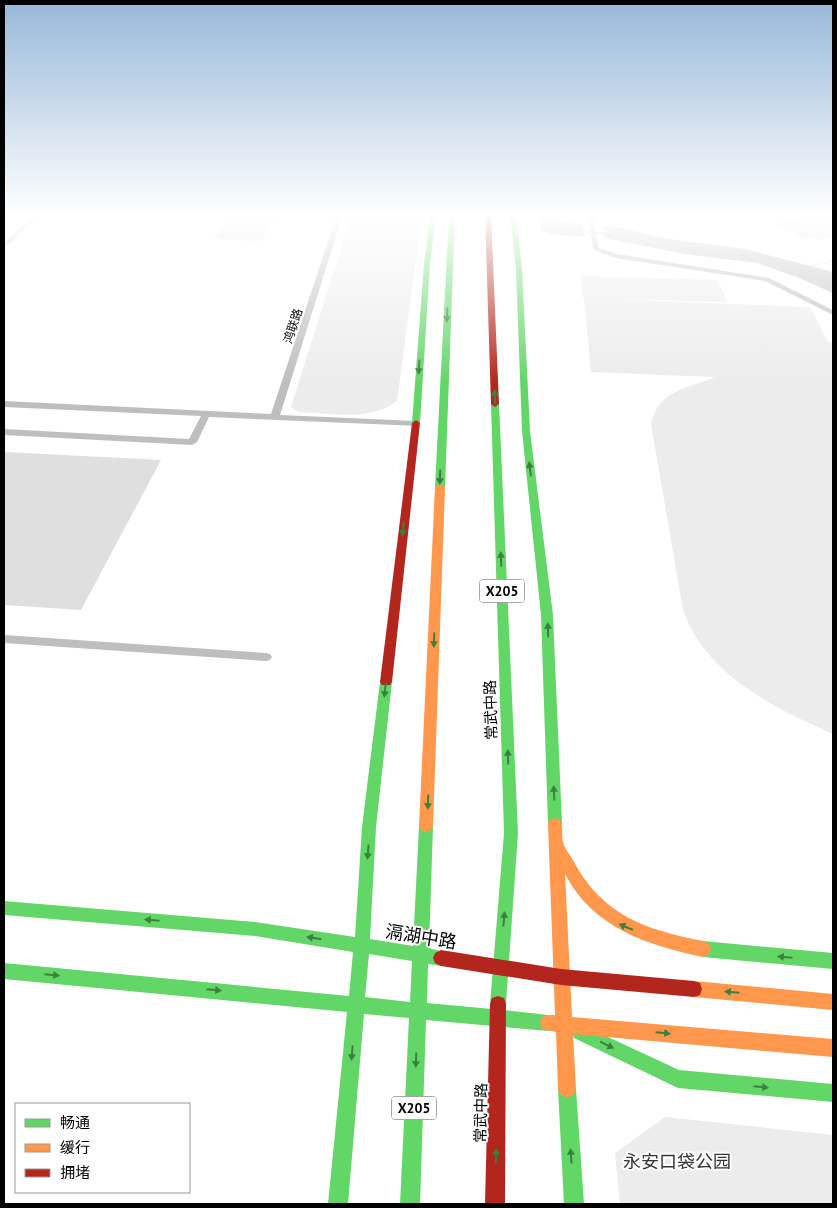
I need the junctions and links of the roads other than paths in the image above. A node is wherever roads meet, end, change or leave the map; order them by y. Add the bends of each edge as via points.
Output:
1 (322, 270) edge
2 (426, 270) edge
3 (450, 270) edge
4 (490, 270) edge
5 (519, 270) edge
6 (710, 270) edge
7 (833, 313) edge
8 (4, 404) edge
9 (206, 414) junction
10 (275, 417) junction
11 (416, 424) junction
12 (4, 432) edge
13 (4, 639) edge
14 (266, 657) dead end
15 (556, 841) junction
16 (4, 908) edge
17 (362, 945) junction
18 (420, 955) junction
19 (833, 962) edge
20 (500, 968) junction
21 (4, 971) edge
22 (561, 977) junction
23 (833, 1002) edge
24 (357, 1005) junction
25 (418, 1011) junction
26 (497, 1019) junction
27 (563, 1024) junction
28 (833, 1048) edge
29 (833, 1093) edge
30 (338, 1204) edge
31 (410, 1204) edge
32 (495, 1204) edge
33 (574, 1204) edge

1 - 10 lane, 鸿联路
2 -> 11 main road
3 -> 18 main road, X205
20 -> 4 main road, 常武中路 / X205 via 511,833
15 -> 5 main road via 547,615 526,431
6 - 7 lane via 767,279
8 - 9 lane
9 - 10 lane
9 - 12 lane via 192,442
10 - 11 lane
11 -> 17 main road via 370,827
13 - 14 lane
19 -> 15 main road via 693,948 649,936 618,923 594,905 571,875
15 - 22 main road
17 -> 16 main road, 滆湖中路 via 255,929
17 - 18 main road, 滆湖中路
17 - 24 main road
18 - 20 main road, 滆湖中路
18 - 25 main road, X205
20 - 22 main road, 滆湖中路
20 - 26 main road, 常武中路 / X205
21 -> 24 main road
23 -> 22 main road, 滆湖中路
22 - 27 main road
24 - 25 main road
24 -> 30 main road
25 - 26 main road
25 -> 31 main road, X205
26 - 27 main road
32 -> 26 main road, 常武中路 / X205
27 -> 28 main road
27 -> 29 main road via 678,1079
33 -> 27 main road

